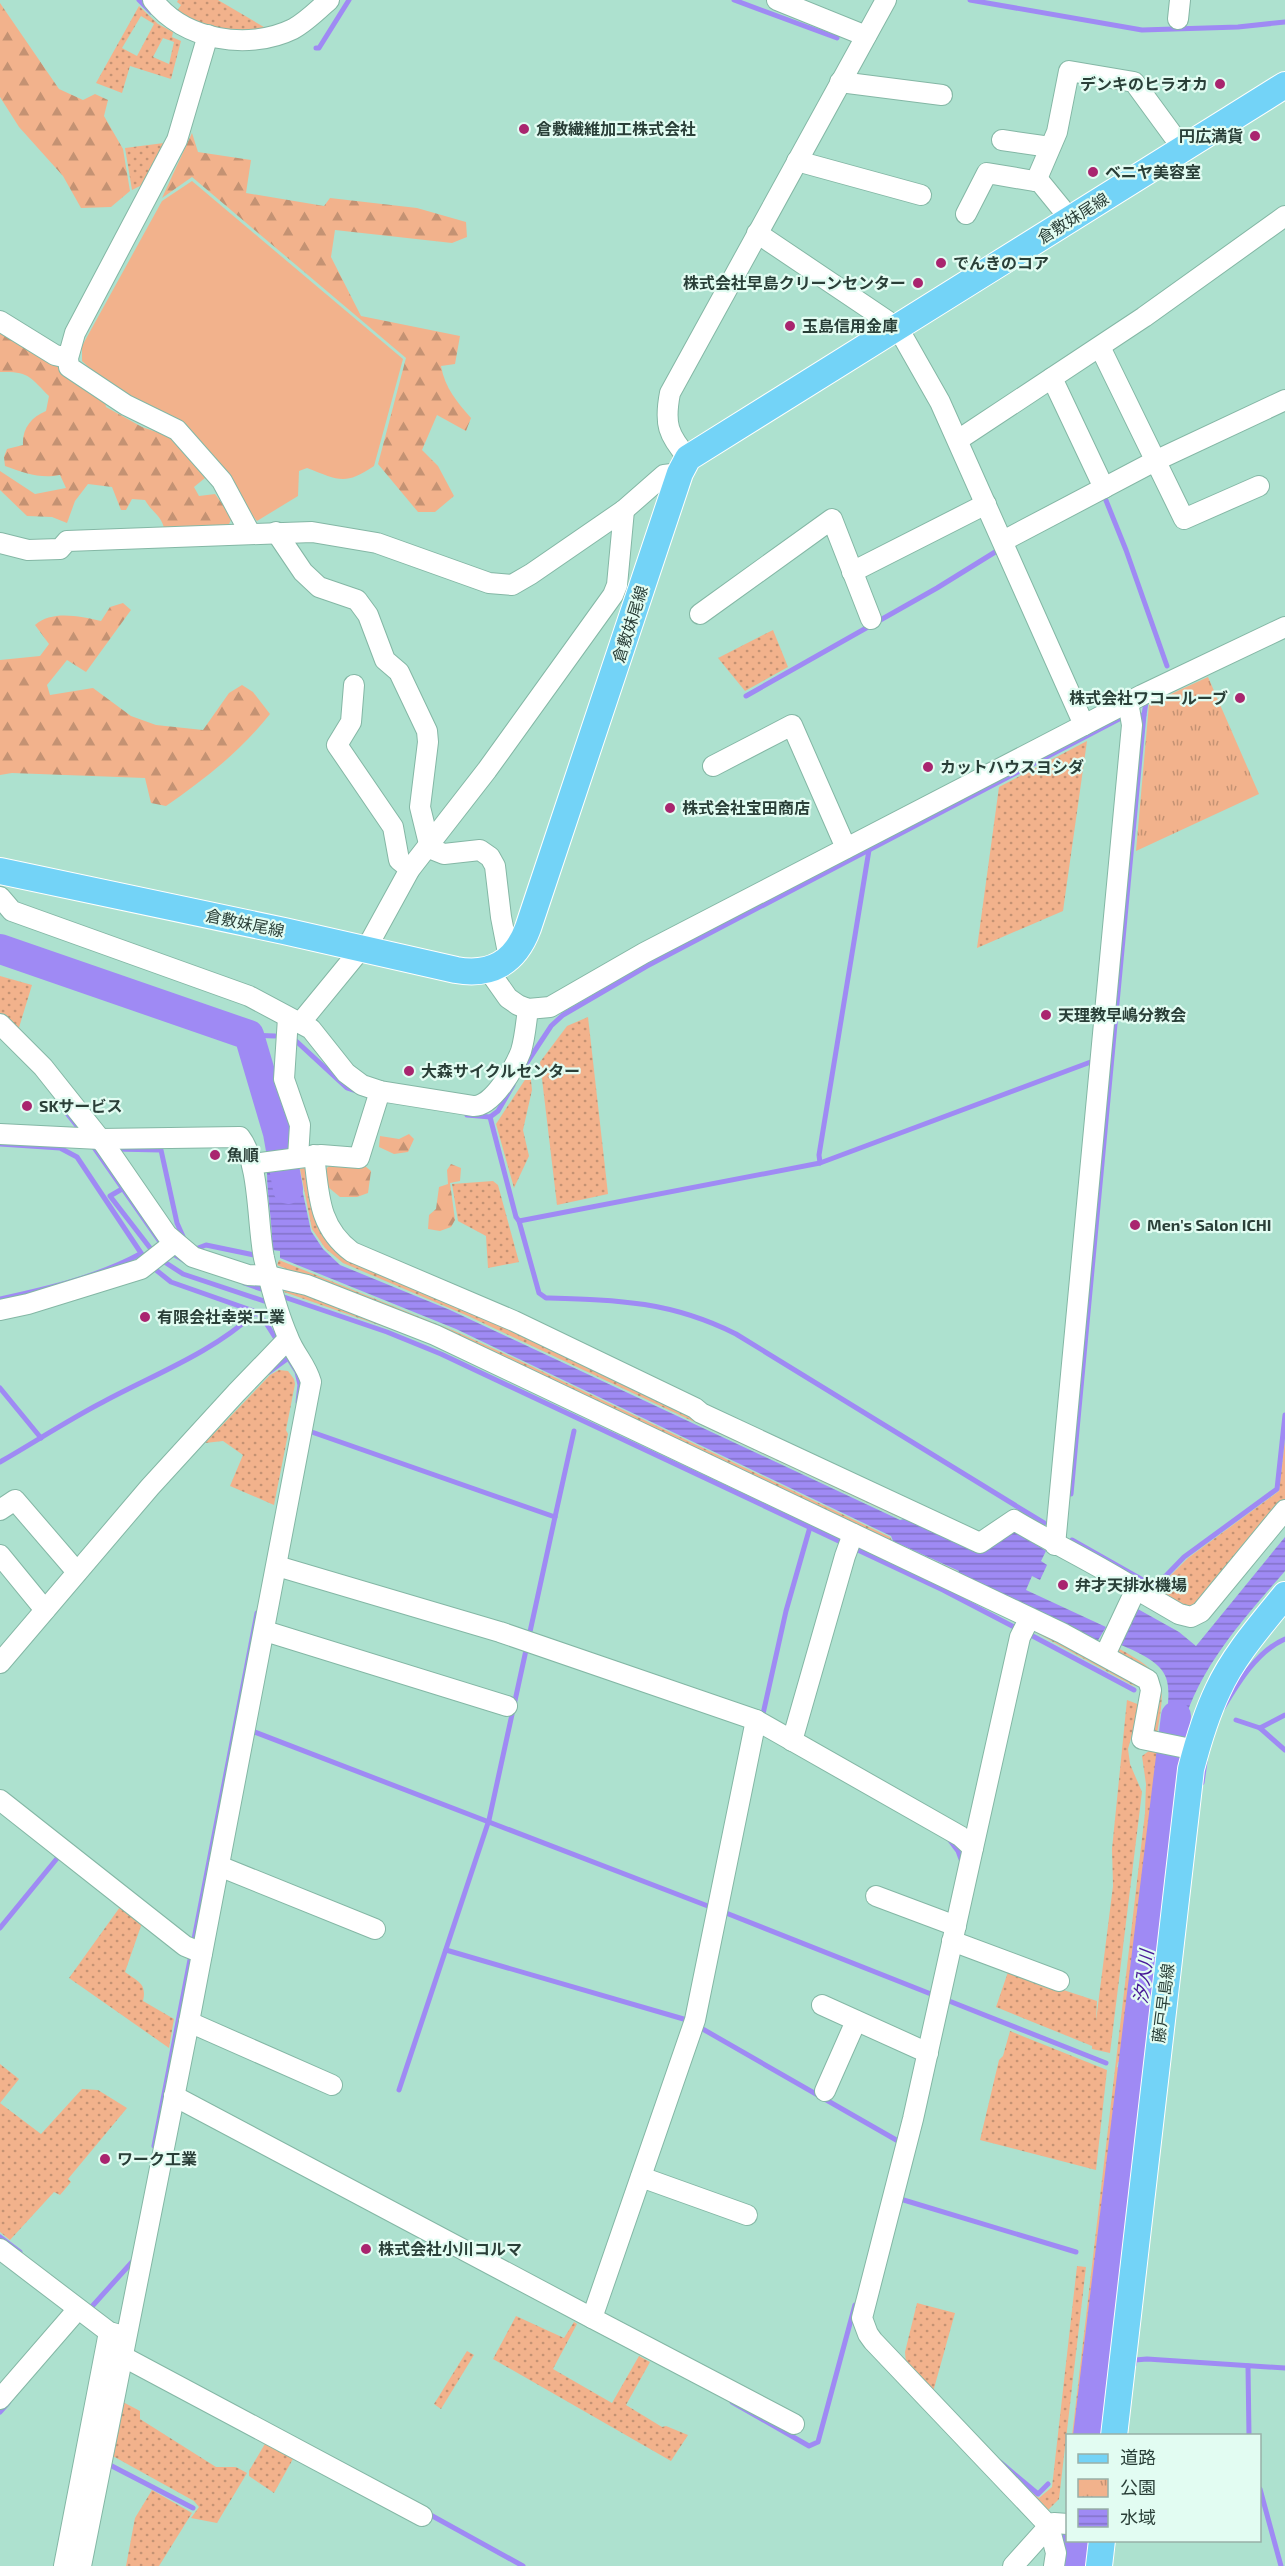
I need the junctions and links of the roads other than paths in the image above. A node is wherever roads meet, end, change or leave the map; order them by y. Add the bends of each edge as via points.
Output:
1 (153, 0) edge
2 (329, 0) edge
3 (777, 0) edge
4 (885, 0) edge
5 (208, 35) junction
6 (866, 36) junction
7 (840, 82) junction
8 (1285, 85) edge
9 (942, 96) dead end
10 (1002, 140) dead end
11 (1050, 147) junction
12 (1183, 149) junction
13 (797, 161) junction
14 (1036, 181) junction
15 (921, 195) dead end
16 (966, 214) dead end
17 (1285, 216) edge
18 (1071, 220) junction
19 (757, 233) junction
20 (0, 321) edge
21 (898, 328) junction
22 (1100, 346) junction
23 (68, 358) junction
24 (1052, 378) junction
25 (1285, 400) edge
26 (958, 440) junction
27 (1155, 460) junction
28 (684, 465) junction
29 (1259, 486) dead end
30 (1104, 488) junction
31 (986, 504) junction
32 (624, 510) junction
33 (276, 532) junction
34 (250, 533) junction
35 (1003, 541) junction
36 (0, 543) edge
37 (852, 572) junction
38 (700, 614) dead end
39 (871, 620) dead end
40 (1285, 627) edge
41 (354, 685) dead end
42 (1130, 712) junction
43 (1083, 725) junction
44 (713, 766) dead end
45 (429, 844) junction
46 (846, 848) junction
47 (410, 869) junction
48 (0, 872) edge
49 (0, 897) edge
50 (362, 949) junction
51 (499, 964) junction
52 (528, 1009) junction
53 (294, 1020) junction
54 (0, 1024) edge
55 (379, 1097) junction
56 (0, 1134) edge
57 (105, 1146) junction
58 (294, 1158) junction
59 (252, 1164) junction
60 (172, 1244) junction
61 (269, 1274) junction
62 (0, 1310) edge
63 (283, 1345) junction
64 (0, 1510) edge
65 (1285, 1510) edge
66 (850, 1541) junction
67 (1055, 1545) junction
68 (0, 1555) edge
69 (277, 1566) junction
70 (78, 1572) junction
71 (1136, 1589) junction
72 (1285, 1595) edge
73 (45, 1610) junction
74 (1025, 1627) junction
75 (265, 1631) junction
76 (1105, 1655) junction
77 (0, 1663) edge
78 (507, 1706) dead end
79 (756, 1720) junction
80 (792, 1741) junction
81 (1192, 1747) junction
82 (0, 1800) edge
83 (973, 1848) junction
84 (219, 1866) junction
85 (876, 1896) dead end
86 (375, 1929) dead end
87 (954, 1933) junction
88 (202, 1953) junction
89 (1059, 1981) dead end
90 (822, 2005) dead end
91 (856, 2021) junction
92 (189, 2022) junction
93 (922, 2050) junction
94 (332, 2085) dead end
95 (825, 2091) dead end
96 (174, 2096) junction
97 (641, 2177) junction
98 (747, 2215) dead end
99 (0, 2249) edge
100 (83, 2313) junction
101 (592, 2318) junction
102 (118, 2339) junction
103 (0, 2399) edge
104 (794, 2424) dead end
105 (1114, 2434) edge
106 (422, 2516) dead end
107 (1059, 2524) edge
108 (1102, 2542) edge
109 (80, 2564) edge
110 (1013, 2566) edge
111 (1054, 2566) edge
112 (1099, 2566) edge

1 - 5 street via 172,20
2 - 5 street via 293,29 270,38 238,41
3 - 6 street
4 - 6 street
5 - 23 street via 177,140 75,333
6 - 7 street
7 - 9 street
7 - 13 street
8 - 12 main road, 倉敷妹尾線
10 - 11 street
11 - 12 street via 1057,132 1069,71 1134,82
11 - 14 street
12 - 18 main road, 倉敷妹尾線
13 - 15 street
13 - 19 street
14 - 16 street via 987,173
14 - 18 street
17 - 22 street
18 - 21 main road, 倉敷妹尾線
19 - 21 street
19 - 28 street via 670,393 666,410 668,428
20 - 23 street via 56,355
21 - 26 street
21 - 28 main road, 倉敷妹尾線
22 - 24 street
22 - 27 street
23 - 34 street via 69,367 97,386 177,430 222,481
24 - 26 street
24 - 30 street
25 - 27 street
26 - 31 street
27 - 29 street via 1184,519
27 - 30 street
28 - 32 street via 664,475
28 - 51 main road, 倉敷妹尾線 via 528,928 520,945
30 - 35 street
31 - 35 street
31 - 37 street
32 - 33 street via 512,585 489,583 377,543 312,532
32 - 45 street via 613,595
33 - 34 street
33 - 45 street via 303,572 319,587 357,600 368,615 385,660 399,672 427,731 420,807
34 - 36 street via 68,541 60,549 28,550
35 - 43 street
37 - 38 street via 832,519
37 - 39 street
40 - 42 street via 1187,672
41 - 47 street via 351,722 337,745 393,827 399,860
42 - 43 street
42 - 67 street via 1102,1060
43 - 46 street
44 - 46 street via 792,725
45 - 47 street
45 - 51 street via 444,854 480,850 490,857 495,866 501,917
46 - 52 street via 644,953 560,1002
47 - 50 street via 371,940
48 - 50 main road, 倉敷妹尾線
49 - 53 street via 12,911 249,996
50 - 51 main road, 倉敷妹尾線 via 467,972
50 - 53 street
51 - 52 street via 508,998
52 - 55 street via 518,1058 498,1090 483,1105
53 - 55 street via 310,1029 346,1073
53 - 58 street via 284,1079 300,1125
54 - 57 street via 43,1067
55 - 58 street via 359,1158
56 - 57 street
57 - 59 street via 240,1137 248,1147
57 - 60 street
58 - 59 street
58 - 67 street via 324,1218 337,1239 352,1252 514,1321 980,1543 1014,1520
59 - 61 street
60 - 61 street via 207,1263 248,1275
60 - 62 street via 141,1269
61 - 63 street
61 - 66 street via 307,1285 461,1347
63 - 69 street via 307,1368 311,1382
63 - 70 street
64 - 70 street via 15,1500
65 - 71 street via 1201,1612 1191,1617 1179,1614
66 - 74 street
66 - 80 street
67 - 71 street
68 - 73 street
69 - 75 street
69 - 79 street via 527,1641
70 - 73 street
71 - 76 street
72 - 81 main road, 藤戸早島線 via 1218,1687
73 - 77 street
74 - 76 street
74 - 83 street
75 - 78 street
75 - 84 street
76 - 81 street via 1148,1680 1151,1690 1142,1739
79 - 80 street
79 - 97 street via 694,2024
80 - 83 street via 960,1836
81 - 105 main road, 藤戸早島線
82 - 88 street via 185,1946
83 - 87 street
84 - 86 street
84 - 88 street
85 - 87 street
87 - 89 street
87 - 93 street via 940,1998
88 - 92 street
90 - 91 street
91 - 93 street
91 - 95 street
92 - 94 street
92 - 96 street
93 - 107 street via 893,2197 862,2318 868,2334
96 - 101 street
96 - 102 street
97 - 98 street
97 - 101 street
99 - 100 street
100 - 102 street
100 - 103 street
101 - 104 street
102 - 106 street
102 - 109 street
102 - 109 street
107 - 110 street
107 - 111 street
108 - 112 main road

